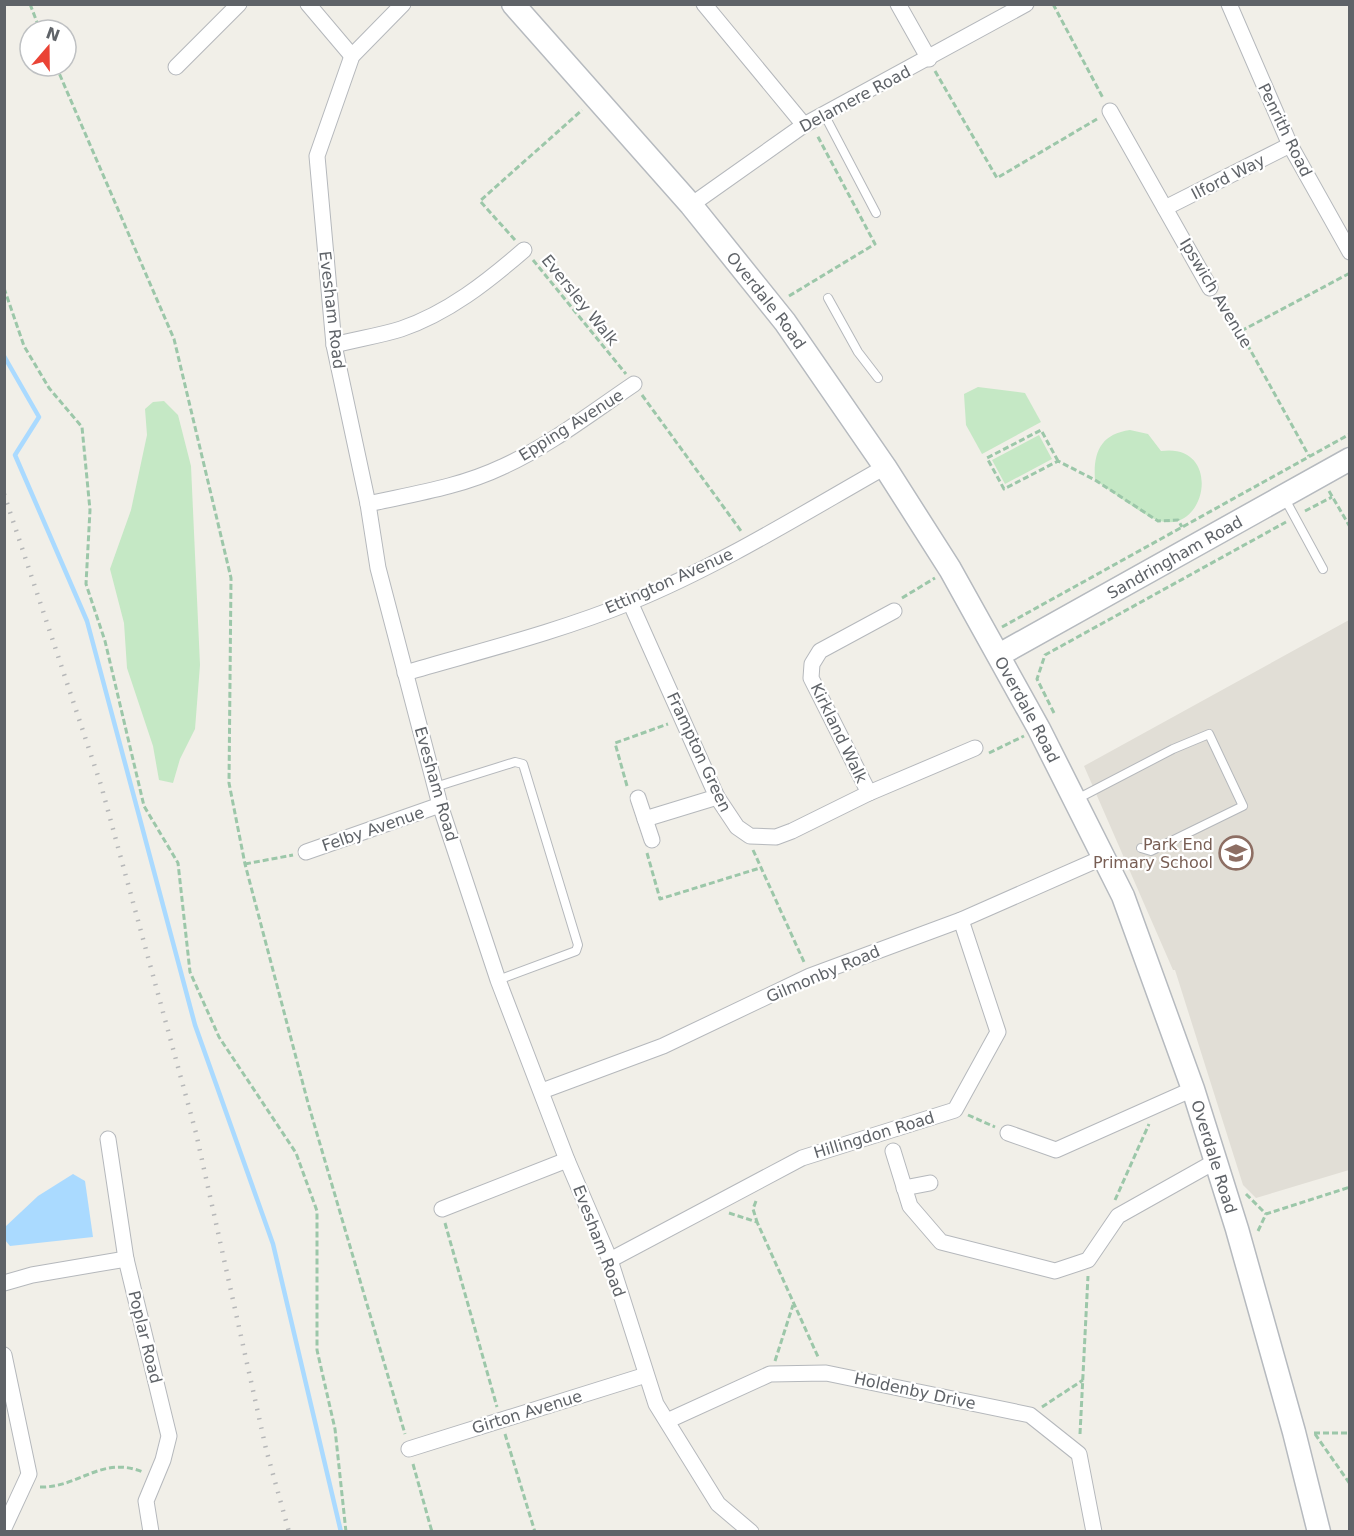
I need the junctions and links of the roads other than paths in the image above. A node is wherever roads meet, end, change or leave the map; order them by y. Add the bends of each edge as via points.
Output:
1 (239, 4) edge
2 (308, 4) edge
3 (404, 4) edge
4 (513, 4) edge
5 (704, 4) edge
6 (898, 4) edge
7 (1026, 4) edge
8 (1229, 4) edge
9 (352, 56) junction
10 (928, 59) junction
11 (176, 67) dead end
12 (1110, 111) road end
13 (824, 114) junction
14 (804, 125) junction
15 (1290, 145) junction
16 (691, 205) junction
17 (1166, 208) junction
18 (876, 213) dead end
19 (524, 250) road end
20 (1350, 252) edge
21 (1210, 288) road end
22 (828, 298) dead end
23 (334, 345) junction
24 (878, 378) dead end
25 (634, 384) road end
26 (1350, 459) edge
27 (885, 467) junction
28 (1284, 496) junction
29 (368, 504) junction
30 (1323, 569) dead end
31 (630, 602) junction
32 (894, 611) road end
33 (999, 655) junction
34 (405, 673) junction
35 (975, 748) road end
36 (435, 787) junction
37 (869, 793) junction
38 (717, 797) junction
39 (638, 798) dead end
40 (1075, 800) junction
41 (440, 806) junction
42 (645, 819) junction
43 (652, 840) dead end
44 (1141, 848) dead end
45 (306, 852) road end
46 (1104, 857) junction
47 (961, 920) junction
48 (498, 980) junction
49 (1193, 1089) junction
50 (542, 1091) junction
51 (1008, 1133) road end
52 (108, 1139) dead end
53 (892, 1151) dead end
54 (567, 1160) junction
55 (1216, 1161) junction
56 (930, 1183) dead end
57 (904, 1188) junction
58 (442, 1209) road end
59 (126, 1259) junction
60 (610, 1260) junction
61 (4, 1283) edge
62 (4, 1355) edge
63 (646, 1375) junction
64 (667, 1421) junction
65 (409, 1449) road end
66 (8, 1507) edge
67 (4, 1528) edge
68 (151, 1532) edge
69 (751, 1532) edge
70 (1094, 1532) edge
71 (1319, 1532) edge

1 - 11 street
2 - 9 street
3 - 9 street, Evesham Road
4 - 16 street, Overdale Road
5 - 14 street
6 - 10 street
7 - 10 street, Delamere Road
8 - 15 street, Penrith Road
9 - 23 street, Evesham Road via 317,156
10 - 13 street, Delamere Road
12 - 17 street, Ipswich Avenue
13 - 14 street, Delamere Road
13 - 18 lane
14 - 16 street, Delamere Road
15 - 17 street, Ilford Way
15 - 20 street, Penrith Road
16 - 27 street, Overdale Road via 772,306
17 - 21 street, Ipswich Avenue
19 - 23 street via 483,286 445,309 401,329
22 - 24 lane via 858,352
23 - 29 street, Evesham Road
25 - 29 street, Epping Avenue via 554,439 501,468 443,488
26 - 28 street, Sandringham Road
27 - 31 street, Ettington Avenue via 750,544
27 - 33 street, Overdale Road
28 - 30 lane
28 - 33 street, Sandringham Road
29 - 34 street, Evesham Road via 378,568
31 - 34 street, Ettington Avenue via 539,634
31 - 38 street, Frampton Green
32 - 37 street, Kirkland Walk via 820,651 812,664 811,678
33 - 40 street, Overdale Road via 1048,725
34 - 36 street, Evesham Road
35 - 37 street, Frampton Green
36 - 41 street, Evesham Road
36 - 48 lane via 515,762 523,764 578,945 576,951
37 - 38 street, Frampton Green via 792,831 762,838 750,836 737,827
38 - 42 street
39 - 42 street
40 - 44 lane via 1209,734 1243,806 1151,851
40 - 46 street, Overdale Road
41 - 45 street, Felby Avenue
41 - 48 street, Evesham Road
42 - 43 street
46 - 47 street, Gilmonby Road
46 - 49 street, Overdale Road
47 - 50 street, Gilmonby Road via 810,976 663,1046
47 - 60 street, Hillingdon Road via 998,1032 956,1110 802,1158
48 - 50 street, Evesham Road
49 - 51 street via 1056,1150
49 - 55 street, Overdale Road
50 - 54 street, Evesham Road
52 - 59 street, Poplar Road
53 - 57 street
54 - 58 street
54 - 60 street, Evesham Road
55 - 57 street via 1118,1216 1088,1260 1055,1271 941,1242 910,1206
55 - 71 street, Overdale Road via 1307,1429
56 - 57 street
59 - 61 street
59 - 68 street, Poplar Road via 167,1424 167,1448 146,1501
60 - 63 street, Evesham Road
62 - 66 street via 28,1463 26,1484
63 - 64 street, Evesham Road
63 - 65 street, Girton Avenue
64 - 69 street, Evesham Road via 718,1504
64 - 70 street, Holdenby Drive via 770,1374 826,1372 1030,1415 1079,1454
66 - 67 street

